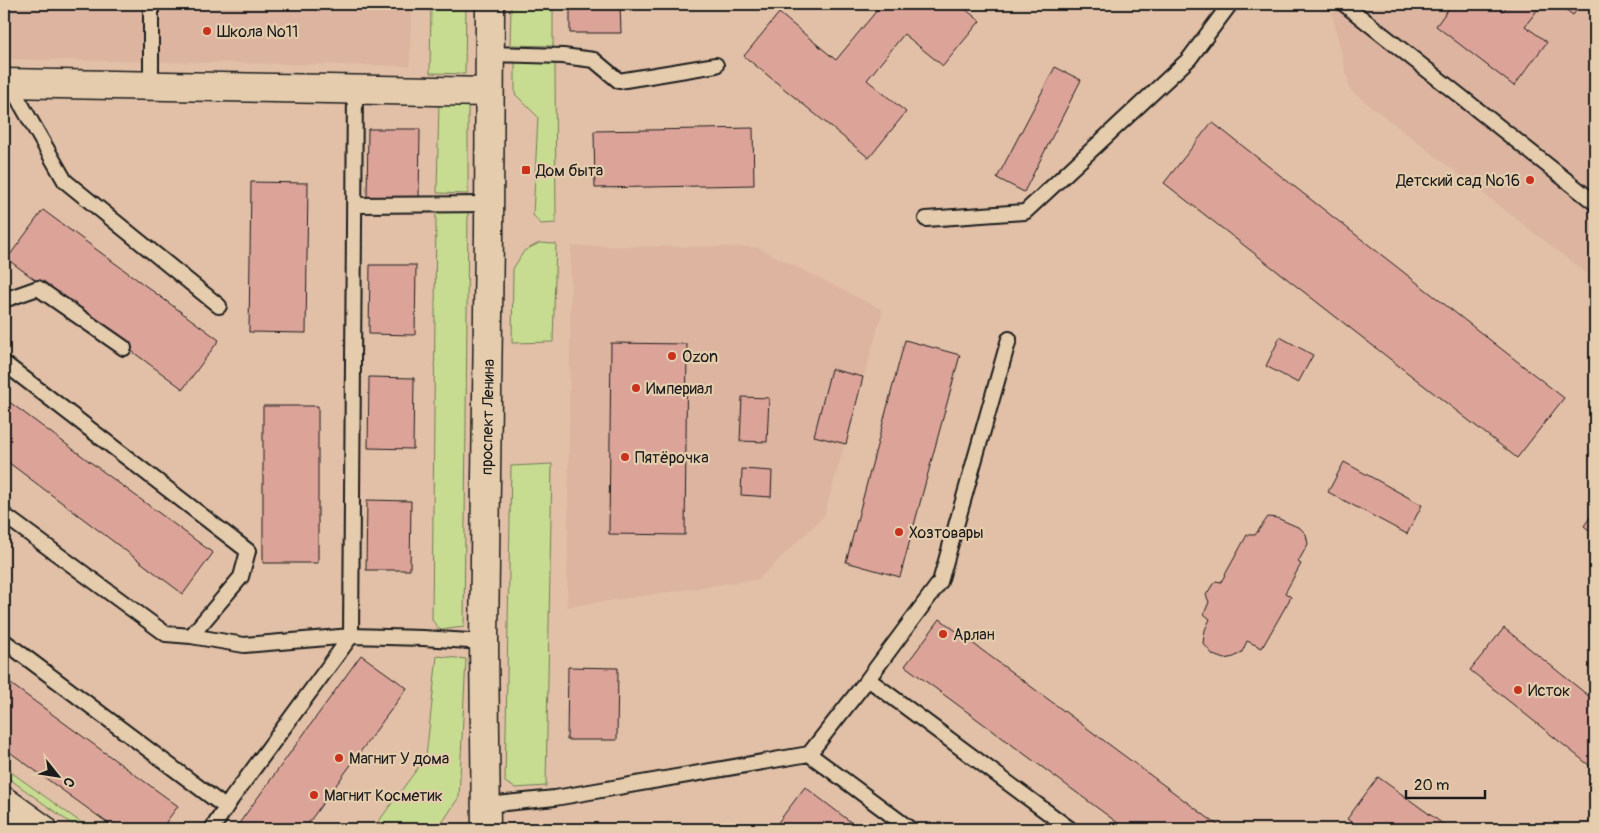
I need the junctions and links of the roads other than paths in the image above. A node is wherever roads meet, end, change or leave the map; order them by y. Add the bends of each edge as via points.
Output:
1 (151, 4) edge
2 (490, 4) edge
3 (1230, 4) edge
4 (1344, 4) edge
5 (490, 54) junction
6 (716, 65) dead end
7 (6, 83) edge
8 (151, 86) junction
9 (355, 90) junction
10 (489, 92) junction
11 (1595, 203) edge
12 (490, 204) junction
13 (355, 205) junction
14 (926, 219) dead end
15 (4, 300) edge
16 (219, 306) dead end
17 (1009, 339) dead end
18 (124, 348) dead end
19 (4, 363) edge
20 (4, 515) edge
21 (191, 636) junction
22 (350, 636) junction
23 (4, 641) edge
24 (484, 642) junction
25 (868, 679) junction
26 (809, 754) junction
27 (4, 801) edge
28 (226, 808) junction
29 (486, 817) edge
30 (43, 829) edge
31 (212, 829) edge
32 (468, 829) edge
33 (910, 829) edge
34 (1070, 829) edge

1 - 8 lane
2 - 5 street, проспект Ленина
3 - 14 lane via 1189,59 1025,212
4 - 11 lane
5 - 6 lane via 594,60 619,81
5 - 10 street, проспект Ленина
7 - 8 street
7 - 16 lane via 65,181
8 - 9 street
9 - 10 street
9 - 13 lane
10 - 12 street, проспект Ленина
12 - 13 lane
12 - 24 street, проспект Ленина
13 - 22 lane
15 - 18 lane via 38,288
17 - 25 lane via 940,582
19 - 21 lane via 248,551 241,577
20 - 21 lane via 166,634
21 - 22 lane via 244,645
22 - 24 lane
22 - 28 lane
23 - 28 lane
24 - 29 street, проспект Ленина
25 - 26 lane
25 - 34 lane
26 - 29 lane via 555,798
26 - 33 lane
27 - 30 street
28 - 31 lane
29 - 32 street

